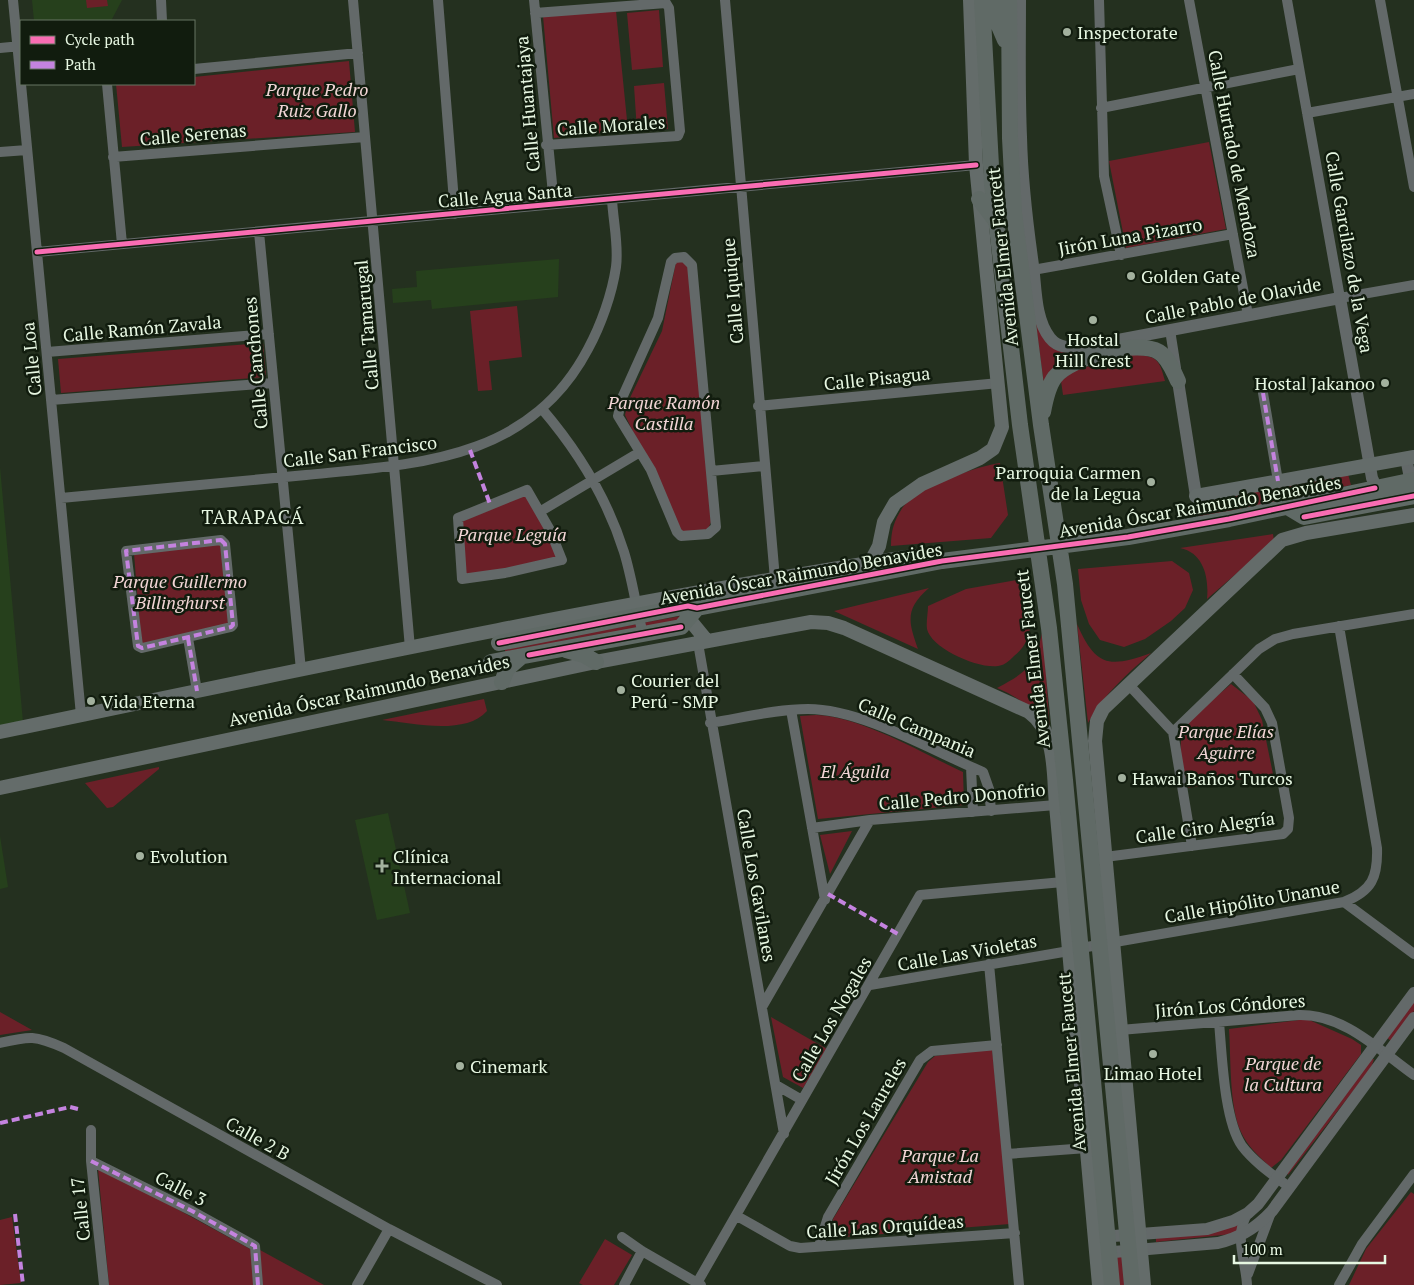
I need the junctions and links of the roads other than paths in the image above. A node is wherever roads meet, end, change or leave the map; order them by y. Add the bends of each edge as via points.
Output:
1 (13, 0) edge
2 (161, 0) edge
3 (353, 0) edge
4 (438, 0) edge
5 (534, 0) edge
6 (724, 0) edge
7 (970, 0) edge
8 (982, 0) edge
9 (994, 0) edge
10 (1009, 0) edge
11 (1020, 0) edge
12 (1099, 0) edge
13 (1189, 0) edge
14 (1287, 0) edge
15 (1380, 0) edge
16 (535, 13) junction
17 (162, 20) edge
18 (977, 30) junction
19 (19, 47) edge
20 (1008, 47) junction
21 (0, 48) edge
22 (358, 54) junction
23 (20, 60) edge
24 (195, 69) edge
25 (1299, 69) junction
26 (22, 85) edge
27 (107, 85) edge
28 (1009, 86) junction
29 (1205, 87) junction
30 (986, 88) junction
31 (1414, 94) edge
32 (1398, 97) junction
33 (1101, 108) junction
34 (1307, 113) junction
35 (365, 137) junction
36 (546, 145) junction
37 (27, 150) junction
38 (0, 152) edge
39 (1011, 154) junction
40 (990, 156) junction
41 (113, 157) junction
42 (976, 165) junction
43 (740, 187) junction
44 (1414, 187) edge
45 (612, 199) junction
46 (979, 199) junction
47 (554, 204) junction
48 (455, 214) junction
49 (996, 220) junction
50 (373, 221) junction
51 (259, 232) junction
52 (1233, 234) junction
53 (122, 244) junction
54 (37, 252) junction
55 (1121, 255) junction
56 (1034, 270) junction
57 (1414, 285) edge
58 (1340, 298) junction
59 (1248, 315) junction
60 (1170, 330) junction
61 (269, 334) junction
62 (47, 352) junction
63 (1178, 381) junction
64 (273, 383) junction
65 (999, 383) junction
66 (1264, 393) dead end
67 (52, 400) junction
68 (758, 406) junction
69 (542, 409) junction
70 (1041, 425) junction
71 (640, 452) junction
72 (1410, 458) edge
73 (1370, 465) junction
74 (395, 466) junction
75 (764, 466) junction
76 (711, 471) junction
77 (282, 477) junction
78 (593, 479) junction
79 (1278, 481) junction
80 (1375, 488) junction
81 (1413, 491) edge
82 (1196, 496) joint
83 (61, 498) junction
84 (1392, 501) junction
85 (1289, 508) junction
86 (541, 511) junction
87 (1414, 515) edge
88 (942, 562) junction
89 (870, 563) junction
90 (775, 579) junction
91 (637, 610) junction
92 (689, 611) junction
93 (578, 614) junction
94 (1414, 614) edge
95 (1339, 626) junction
96 (557, 632) junction
97 (643, 634) junction
98 (188, 638) junction
99 (702, 642) junction
100 (500, 643) dead end
101 (410, 648) junction
102 (561, 650) junction
103 (529, 655) junction
104 (491, 662) dead end
105 (596, 662) junction
106 (301, 670) junction
107 (1233, 674) junction
108 (502, 682) junction
109 (1129, 685) junction
110 (197, 691) junction
111 (791, 710) junction
112 (1027, 711) joint
113 (81, 715) junction
114 (710, 723) junction
115 (0, 732) edge
116 (1173, 732) junction
117 (971, 767) junction
118 (0, 788) edge
119 (1056, 805) junction
120 (990, 811) junction
121 (973, 812) junction
122 (870, 820) junction
123 (812, 828) junction
124 (1192, 846) junction
125 (1105, 857) junction
126 (1063, 882) junction
127 (825, 900) junction
128 (1344, 902) junction
129 (1110, 913) joint
130 (1106, 944) junction
131 (1075, 950) junction
132 (1414, 954) edge
133 (989, 964) junction
134 (870, 985) junction
135 (1414, 993) edge
136 (762, 1007) junction
137 (1414, 1018) edge
138 (1219, 1022) junction
139 (1120, 1030) junction
140 (0, 1043) edge
141 (998, 1046) junction
142 (1374, 1046) junction
143 (1386, 1055) junction
144 (1414, 1075) edge
145 (776, 1085) junction
146 (802, 1100) junction
147 (91, 1130) dead end
148 (784, 1134) junction
149 (1087, 1148) junction
150 (1007, 1154) junction
151 (91, 1161) junction
152 (1278, 1178) junction
153 (1412, 1180) edge
154 (1289, 1187) junction
155 (1272, 1211) junction
156 (1248, 1213) junction
157 (737, 1216) junction
158 (389, 1229) junction
159 (1015, 1233) junction
160 (1240, 1236) junction
161 (622, 1237) dead end
162 (1134, 1242) junction
163 (1102, 1245) junction
164 (819, 1246) junction
165 (642, 1252) junction
166 (1247, 1282) edge
167 (699, 1284) edge
168 (104, 1285) edge
169 (258, 1285) edge
170 (357, 1285) edge
171 (497, 1285) edge
172 (624, 1285) edge
173 (1020, 1285) edge
174 (1099, 1285) edge
175 (1112, 1285) edge
176 (1132, 1285) edge
177 (1144, 1285) edge
178 (1339, 1285) edge

1 - 19 street, Calle Loa
2 - 17 street
3 - 22 street, Calle Tamarugal
4 - 48 street
5 - 16 street, Calle Huantajaya
6 - 43 street, Calle Iquique
7 - 18 main road, Avenida Óscar Raimundo Benavides
8 - 18 main road, Avenida Elmer Faucett
9 - 20 main road via 996,19
10 - 20 main road, Avenida Elmer Faucett
11 - 56 street via 1021,138
12 - 33 street
13 - 29 street, Calle Hurtado de Mendoza
14 - 25 street, Calle Garcilazo de la Vega
15 - 32 street
16 - 36 street, Calle Huantajaya
16 - 36 street, Calle Morales via 666,3 680,131 678,136
18 - 30 main road, Avenida Elmer Faucett
18 - 42 main road, Avenida Óscar Raimundo Benavides
19 - 21 street
19 - 23 street, Calle Loa
20 - 28 main road, Avenida Elmer Faucett
22 - 24 street
22 - 35 street, Calle Tamarugal
25 - 29 street
25 - 34 street, Calle Garcilazo de la Vega
26 - 37 street, Calle Loa
27 - 41 street
28 - 30 main road via 999,96
28 - 39 main road, Avenida Elmer Faucett
29 - 33 street
29 - 52 street, Calle Hurtado de Mendoza
30 - 40 main road, Avenida Elmer Faucett
31 - 32 street
32 - 34 street
32 - 44 street
33 - 55 street via 1104,176
34 - 58 street, Calle Garcilazo de la Vega
35 - 41 street, Calle Serenas
35 - 50 street, Calle Tamarugal
36 - 47 street, Calle Huantajaya
37 - 38 street
37 - 54 street, Calle Loa
39 - 40 main road via 1006,163 1000,165
39 - 70 main road, Avenida Elmer Faucett via 1016,222
40 - 49 main road, Avenida Elmer Faucett
41 - 53 street
42 - 43 street, Calle Agua Santa
42 - 46 main road, Avenida Óscar Raimundo Benavides
43 - 45 street, Calle Agua Santa
43 - 68 street, Calle Iquique
45 - 47 street, Calle Agua Santa
45 - 69 street, Calle San Francisco via 616,267 596,334 570,380
46 - 49 main road
46 - 65 main road, Avenida Óscar Raimundo Benavides
47 - 48 street, Calle Agua Santa
48 - 50 street, Calle Agua Santa
49 - 131 main road, Avenida Elmer Faucett via 1020,425 1044,582
50 - 51 street, Calle Agua Santa
50 - 74 street, Calle Tamarugal
51 - 53 street, Calle Agua Santa
51 - 61 street, Calle Canchones
52 - 55 street, Jirón Luna Pizarro
52 - 59 street, Calle Hurtado de Mendoza
53 - 54 street, Calle Agua Santa
54 - 62 street, Calle Loa
55 - 56 street, Jirón Luna Pizarro
56 - 60 street, Calle Pablo de Olavide via 1041,320 1051,340 1059,346 1081,347
57 - 58 street, Calle Pablo de Olavide
58 - 59 street, Calle Pablo de Olavide
58 - 73 street, Calle Garcilazo de la Vega
59 - 60 street, Calle Pablo de Olavide
60 - 63 street
61 - 62 street, Calle Ramón Zavala
61 - 64 street, Calle Canchones
62 - 67 street, Calle Loa
63 - 70 main road via 1167,360 1159,352 1149,349 1137,348 1084,358 1062,369 1054,378 1046,396
63 - 82 street
64 - 67 street
64 - 77 street, Calle Canchones
65 - 68 street, Calle Pisagua
65 - 89 main road, Avenida Óscar Raimundo Benavides via 1002,427 993,449 922,484 895,503 884,522
66 - 79 street
67 - 83 street, Calle Loa
68 - 75 street, Calle Iquique
69 - 74 street, Calle San Francisco via 503,435 470,450
69 - 78 street
70 - 130 main road, Avenida Elmer Faucett via 1064,577
71 - 76 street via 681,536 708,534 716,527
71 - 76 street via 618,416 622,398 656,326 671,262 684,257 692,265
71 - 78 street
72 - 73 main road, Avenida Óscar Raimundo Benavides
72 - 81 street
73 - 79 main road, Avenida Óscar Raimundo Benavides
73 - 80 street, Calle Garcilazo de la Vega
74 - 77 street, Calle San Francisco
74 - 101 street, Calle Tamarugal
75 - 76 street
75 - 90 street, Calle Iquique
77 - 83 street, Calle San Francisco
77 - 106 street, Calle Canchones
78 - 86 street
78 - 91 street via 624,552
79 - 82 main road, Avenida Óscar Raimundo Benavides
80 - 81 main road, Avenida Óscar Raimundo Benavides
80 - 84 street via 1383,498
80 - 85 main road, Avenida Óscar Raimundo Benavides
81 - 84 main road, Avenida Óscar Raimundo Benavides
83 - 113 street, Calle Loa
84 - 85 main road, Avenida Óscar Raimundo Benavides via 1304,517
85 - 88 main road, Avenida Óscar Raimundo Benavides via 1128,537
86 - 86 street via 530,491 525,490 458,518 462,579 561,561
87 - 109 main road via 1282,540
88 - 89 main road, Avenida Óscar Raimundo Benavides via 931,557 913,556
88 - 92 main road, Avenida Óscar Raimundo Benavides
89 - 90 main road, Avenida Óscar Raimundo Benavides
90 - 92 main road, Avenida Óscar Raimundo Benavides
91 - 92 main road, Avenida Óscar Raimundo Benavides
91 - 93 main road, Avenida Óscar Raimundo Benavides
91 - 96 main road, Avenida Óscar Raimundo Benavides
91 - 97 street
92 - 97 main road, Avenida Óscar Raimundo Benavides
92 - 99 main road
93 - 96 main road
93 - 101 main road, Avenida Óscar Raimundo Benavides
94 - 95 street
95 - 107 street via 1275,639 1259,649
95 - 128 street, Calle Hipólito Unanue via 1377,859 1377,872 1372,882 1355,898
96 - 100 main road, Avenida Óscar Raimundo Benavides
97 - 102 main road, Avenida Óscar Raimundo Benavides
98 - 98 street via 233,625 225,544 221,540 126,551 138,646 142,648
98 - 110 street
99 - 105 main road, Avenida Óscar Raimundo Benavides
99 - 112 main road, Avenida Óscar Raimundo Benavides via 807,623 828,623
99 - 114 street, Calle Los Gavilanes
101 - 106 main road, Avenida Óscar Raimundo Benavides
102 - 103 main road, Avenida Óscar Raimundo Benavides
102 - 105 main road via 584,655
103 - 104 main road, Avenida Óscar Raimundo Benavides
103 - 108 main road via 513,662
105 - 108 main road, Avenida Óscar Raimundo Benavides
106 - 110 main road, Avenida Óscar Raimundo Benavides
107 - 116 street
107 - 124 street, Calle Ciro Alegría via 1266,708 1272,723 1289,818 1288,829 1283,834
108 - 118 main road, Avenida Óscar Raimundo Benavides
109 - 116 street
109 - 125 main road via 1099,714 1095,730
110 - 113 main road, Avenida Óscar Raimundo Benavides
111 - 114 street, Calle Campania
111 - 117 street, Calle Campania via 834,712 859,718
111 - 123 street
112 - 119 main road, Avenida Elmer Faucett via 1041,724 1050,743
113 - 115 main road, Avenida Óscar Raimundo Benavides
114 - 136 street, Calle Los Gavilanes
116 - 124 street
117 - 120 street, Calle Campania via 986,777
117 - 121 street
119 - 120 street, Calle Pedro Donofrio
119 - 126 main road, Avenida Elmer Faucett
120 - 121 street, Calle Pedro Donofrio
121 - 122 street, Calle Pedro Donofrio
122 - 123 street, Calle Pedro Donofrio
122 - 127 street, Calle Pedro Donofrio
123 - 127 street
124 - 125 street, Calle Ciro Alegría
125 - 129 main road
126 - 131 main road, Avenida Elmer Faucett
126 - 134 street, Calle Los Nogales via 920,896
127 - 136 street, Calle Pedro Donofrio
128 - 130 street, Calle Hipólito Unanue
128 - 132 street
129 - 130 main road
130 - 131 street, Calle Hipólito Unanue
130 - 139 main road, Avenida Elmer Faucett
130 - 162 main road, Avenida Elmer Faucett
131 - 133 street, Calle Las Violetas
131 - 149 main road, Avenida Elmer Faucett
131 - 163 main road, Avenida Elmer Faucett via 1084,979
133 - 134 street, Calle Las Violetas
133 - 141 street
134 - 146 street, Calle Los Nogales
135 - 142 street
136 - 145 street, Calle Los Gavilanes
137 - 143 street
138 - 139 street, Jirón Los Cóndores
138 - 142 street, Jirón Los Cóndores via 1316,1016 1344,1025
138 - 152 street via 1232,1126 1249,1155
139 - 162 main road, Avenida Elmer Faucett
140 - 158 street, Calle 2 B via 28,1036 42,1038 64,1048
141 - 150 street
141 - 164 street, Jirón Los Laureles via 932,1051 920,1060 828,1217
142 - 143 street, Jirón Los Cóndores
142 - 152 street
143 - 144 street, Jirón Los Cóndores
143 - 154 street
145 - 146 street
145 - 148 street, Calle Los Gavilanes
146 - 148 street, Calle Los Nogales
147 - 151 street, Calle 17
148 - 157 street, Calle Los Nogales
149 - 150 street
149 - 163 main road, Avenida Elmer Faucett
150 - 159 street
151 - 168 street, Calle 17
151 - 169 street, Calle 3 via 255,1246
152 - 154 street
152 - 156 street
153 - 178 street via 1362,1244
154 - 155 street
155 - 160 street via 1262,1222
155 - 166 street via 1251,1262
156 - 160 street
156 - 162 street via 1233,1222 1214,1227
157 - 164 street, Calle Las Orquídeas via 790,1246
157 - 167 street, Calle Los Nogales
158 - 170 street
158 - 171 street, Calle 2 B
159 - 164 street, Calle Las Orquídeas
159 - 173 street
160 - 162 street via 1218,1243
160 - 166 street
161 - 165 street
162 - 163 street
162 - 176 main road, Avenida Elmer Faucett
162 - 177 main road, Avenida Elmer Faucett
163 - 174 main road, Avenida Elmer Faucett
163 - 175 main road, Avenida Elmer Faucett
165 - 167 street
165 - 172 street

